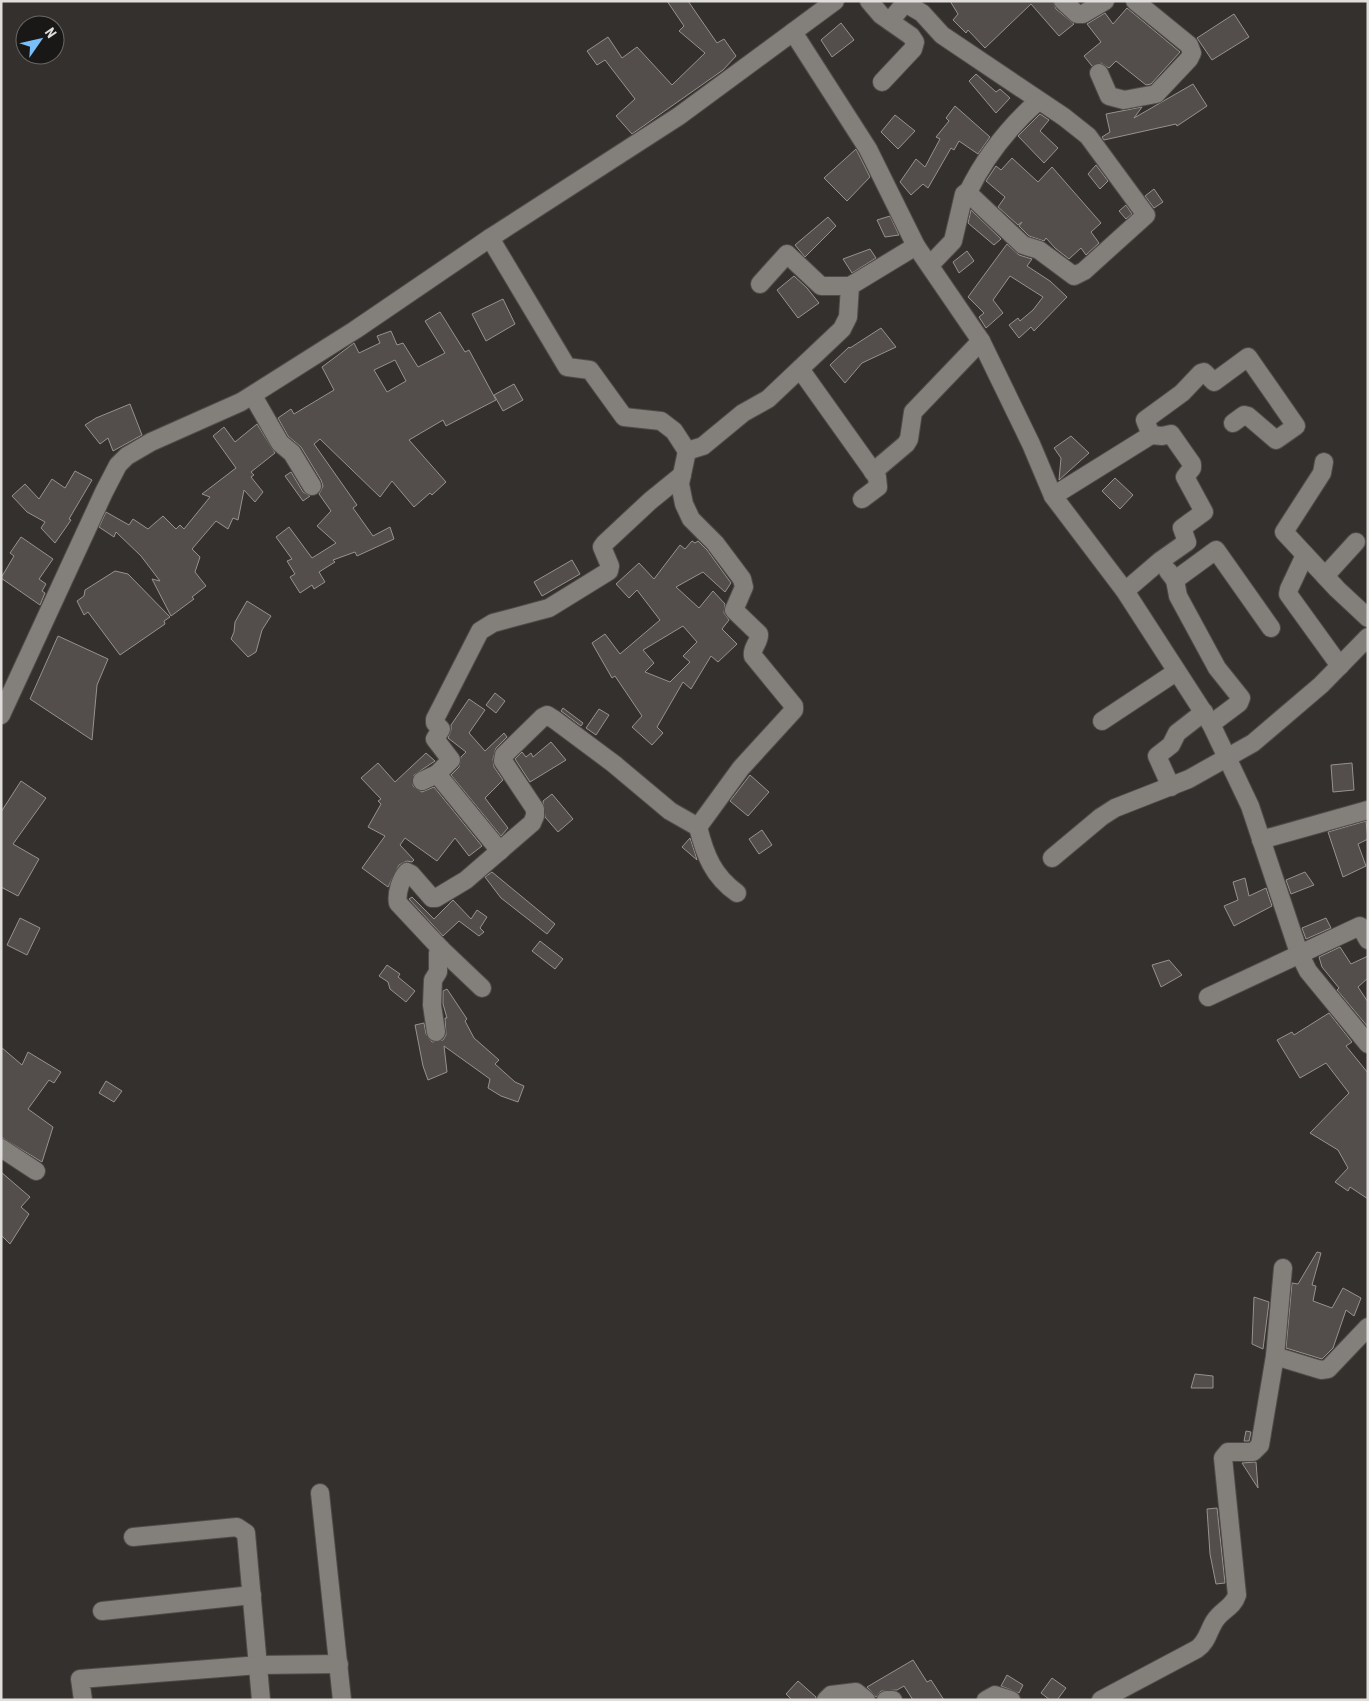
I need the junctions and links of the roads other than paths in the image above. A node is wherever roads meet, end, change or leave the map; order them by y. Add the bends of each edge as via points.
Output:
1 (835, 1) edge
2 (869, 1) edge
3 (1064, 1) edge
4 (1105, 1) edge
5 (1135, 1) edge
6 (890, 21) junction
7 (793, 32) junction
8 (1098, 73) dead end
9 (882, 82) dead end
10 (1038, 101) junction
11 (968, 192) junction
12 (490, 238) junction
13 (916, 246) junction
14 (930, 265) junction
15 (760, 284) dead end
16 (850, 286) junction
17 (981, 341) junction
18 (800, 369) junction
19 (253, 396) junction
20 (1233, 423) dead end
21 (1151, 435) junction
22 (687, 451) junction
23 (1324, 462) dead end
24 (873, 472) junction
25 (682, 475) junction
26 (312, 486) dead end
27 (1053, 496) junction
28 (862, 499) dead end
29 (1356, 542) dead end
30 (1305, 555) junction
31 (1160, 561) junction
32 (1325, 576) junction
33 (1175, 580) junction
34 (1125, 591) junction
35 (1368, 618) edge
36 (1271, 628) dead end
37 (1368, 637) edge
38 (1340, 666) junction
39 (1176, 672) junction
40 (1, 715) edge
41 (1207, 718) junction
42 (1102, 721) dead end
43 (1228, 757) junction
44 (1171, 786) junction
45 (1368, 810) edge
46 (698, 827) junction
47 (1261, 840) junction
48 (500, 850) junction
49 (1052, 858) dead end
50 (737, 893) dead end
51 (1368, 940) edge
52 (441, 950) junction
53 (1299, 953) junction
54 (482, 988) dead end
55 (1208, 997) dead end
56 (436, 1032) dead end
57 (1366, 1037) edge
58 (1, 1148) edge
59 (36, 1171) dead end
60 (1283, 1268) dead end
61 (1368, 1327) edge
62 (1276, 1356) junction
63 (320, 1493) dead end
64 (133, 1537) dead end
65 (252, 1594) junction
66 (102, 1611) dead end
67 (339, 1664) junction
68 (258, 1665) junction
69 (83, 1700) edge
70 (261, 1700) edge
71 (342, 1700) edge
72 (826, 1700) edge
73 (866, 1700) edge
74 (886, 1700) edge
75 (892, 1700) edge
76 (986, 1700) edge
77 (1011, 1700) edge
78 (1101, 1700) edge

1 - 7 street
2 - 6 street
3 - 4 street via 1077,14 1083,14
5 - 8 street via 1192,48 1189,59 1156,94 1124,100 1110,96
6 - 9 street via 915,42 913,49
6 - 10 street via 905,4 922,13 942,35
7 - 12 street via 678,116
7 - 13 street via 868,149
10 - 11 street via 1016,121 988,156
10 - 11 street via 1088,136 1142,208 1145,218 1074,276 1039,250 1023,245
11 - 14 street via 964,194 953,241
12 - 19 street
12 - 22 street via 567,367 590,370 624,417 654,418 668,425
13 - 14 street
13 - 16 street
14 - 17 street
15 - 16 street via 787,254 821,286
16 - 18 street via 846,323
17 - 24 street via 913,412 906,444
17 - 27 street
18 - 22 street via 763,402 743,413 702,446
18 - 24 street
19 - 26 street via 280,443 292,453
19 - 40 street via 142,446 118,466
20 - 21 street via 1244,415 1248,416 1276,440 1296,426 1248,357 1214,382 1204,372 1201,373 1182,393 1145,420
21 - 27 street
21 - 31 street via 1171,434 1192,464 1185,478 1204,512 1182,528 1187,542
22 - 25 street
23 - 30 street via 1322,473 1284,530
24 - 28 street via 879,485
25 - 46 street via 682,495 691,519 715,543 742,579 744,587 734,610 759,634 754,656 795,708 741,768
25 - 48 street via 650,500 602,546 609,571 549,608 493,623 480,631 435,719 441,728 435,739 451,760 430,777
27 - 34 street
29 - 32 street
30 - 32 street
30 - 38 street via 1288,594
31 - 33 street
31 - 34 street
32 - 35 street
33 - 36 street via 1216,550
33 - 41 street via 1178,596 1217,668 1241,698 1239,703
34 - 39 street
37 - 38 street
38 - 43 street via 1253,743
39 - 41 street
39 - 42 street
41 - 43 street
41 - 44 street via 1177,733 1172,745 1157,756
43 - 44 street
43 - 47 street
44 - 49 street via 1101,816
45 - 47 street
46 - 48 street via 670,812 614,764 545,716 503,758 535,814 532,823
46 - 50 street via 711,867 726,886
47 - 53 street
48 - 52 street via 466,880 436,898 432,898 411,874 407,872 403,876 398,903
51 - 53 street via 1360,926
52 - 54 street
52 - 56 street via 438,953 438,972 433,980
53 - 55 street
53 - 57 street via 1308,971
58 - 59 street
60 - 62 street
61 - 62 street via 1328,1369 1321,1370
62 - 78 street via 1260,1445 1253,1452 1228,1452 1223,1458 1238,1595 1235,1603 1214,1622 1198,1649
63 - 67 street
64 - 65 street via 237,1527 243,1530 249,1541
65 - 66 street
65 - 68 street
67 - 68 street
67 - 71 street
68 - 69 street via 80,1679
68 - 70 street
72 - 73 street via 831,1695 856,1692
74 - 75 street
76 - 77 street via 995,1695

